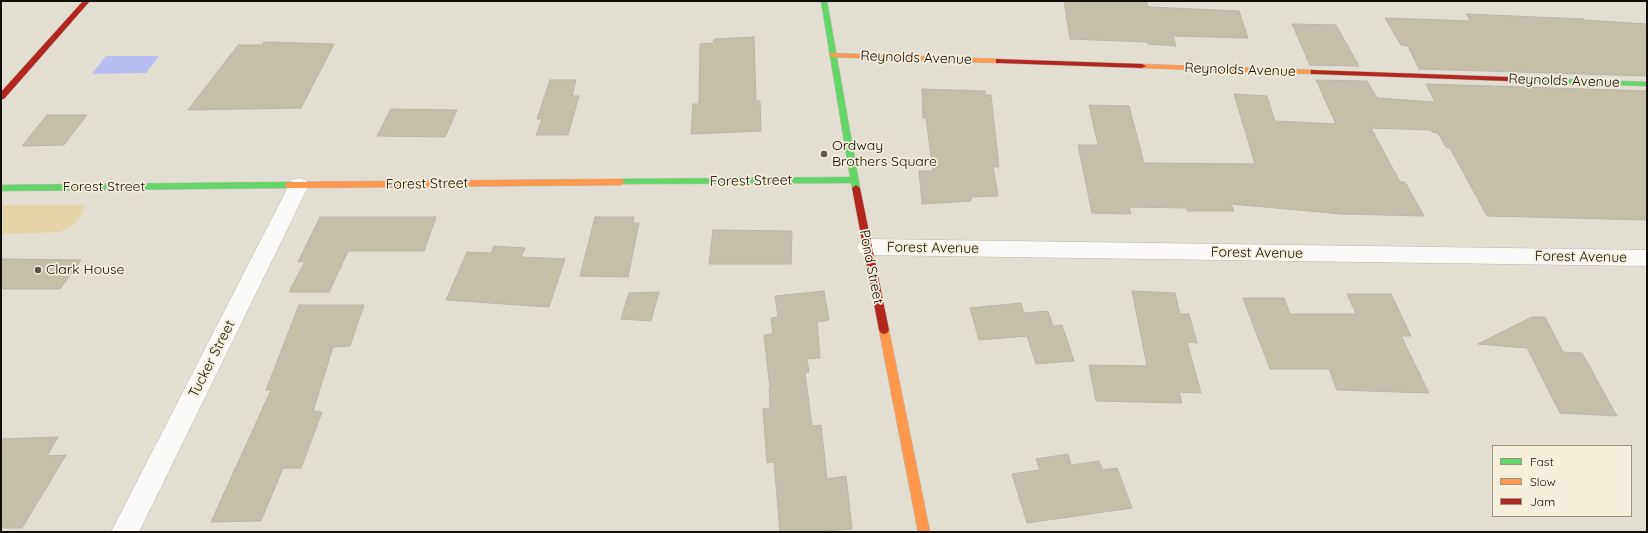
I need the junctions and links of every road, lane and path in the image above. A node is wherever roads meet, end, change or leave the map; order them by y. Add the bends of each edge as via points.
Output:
1 (87, 1) edge
2 (824, 1) edge
3 (833, 55) junction
4 (1647, 84) edge
5 (1, 98) edge
6 (854, 180) junction
7 (298, 186) junction
8 (1, 188) edge
9 (868, 247) junction
10 (1647, 258) edge
11 (125, 532) edge
12 (924, 532) edge

1 - 5 street
2 - 3 street, Pond Street
3 - 4 street, Reynolds Avenue
3 - 6 street, Pond Street
6 - 7 street, Forest Street
6 - 9 street, Pond Street
7 - 8 street, Forest Street
7 - 11 street, Tucker Street
9 - 10 street, Forest Avenue
9 - 12 street, Pond Street

